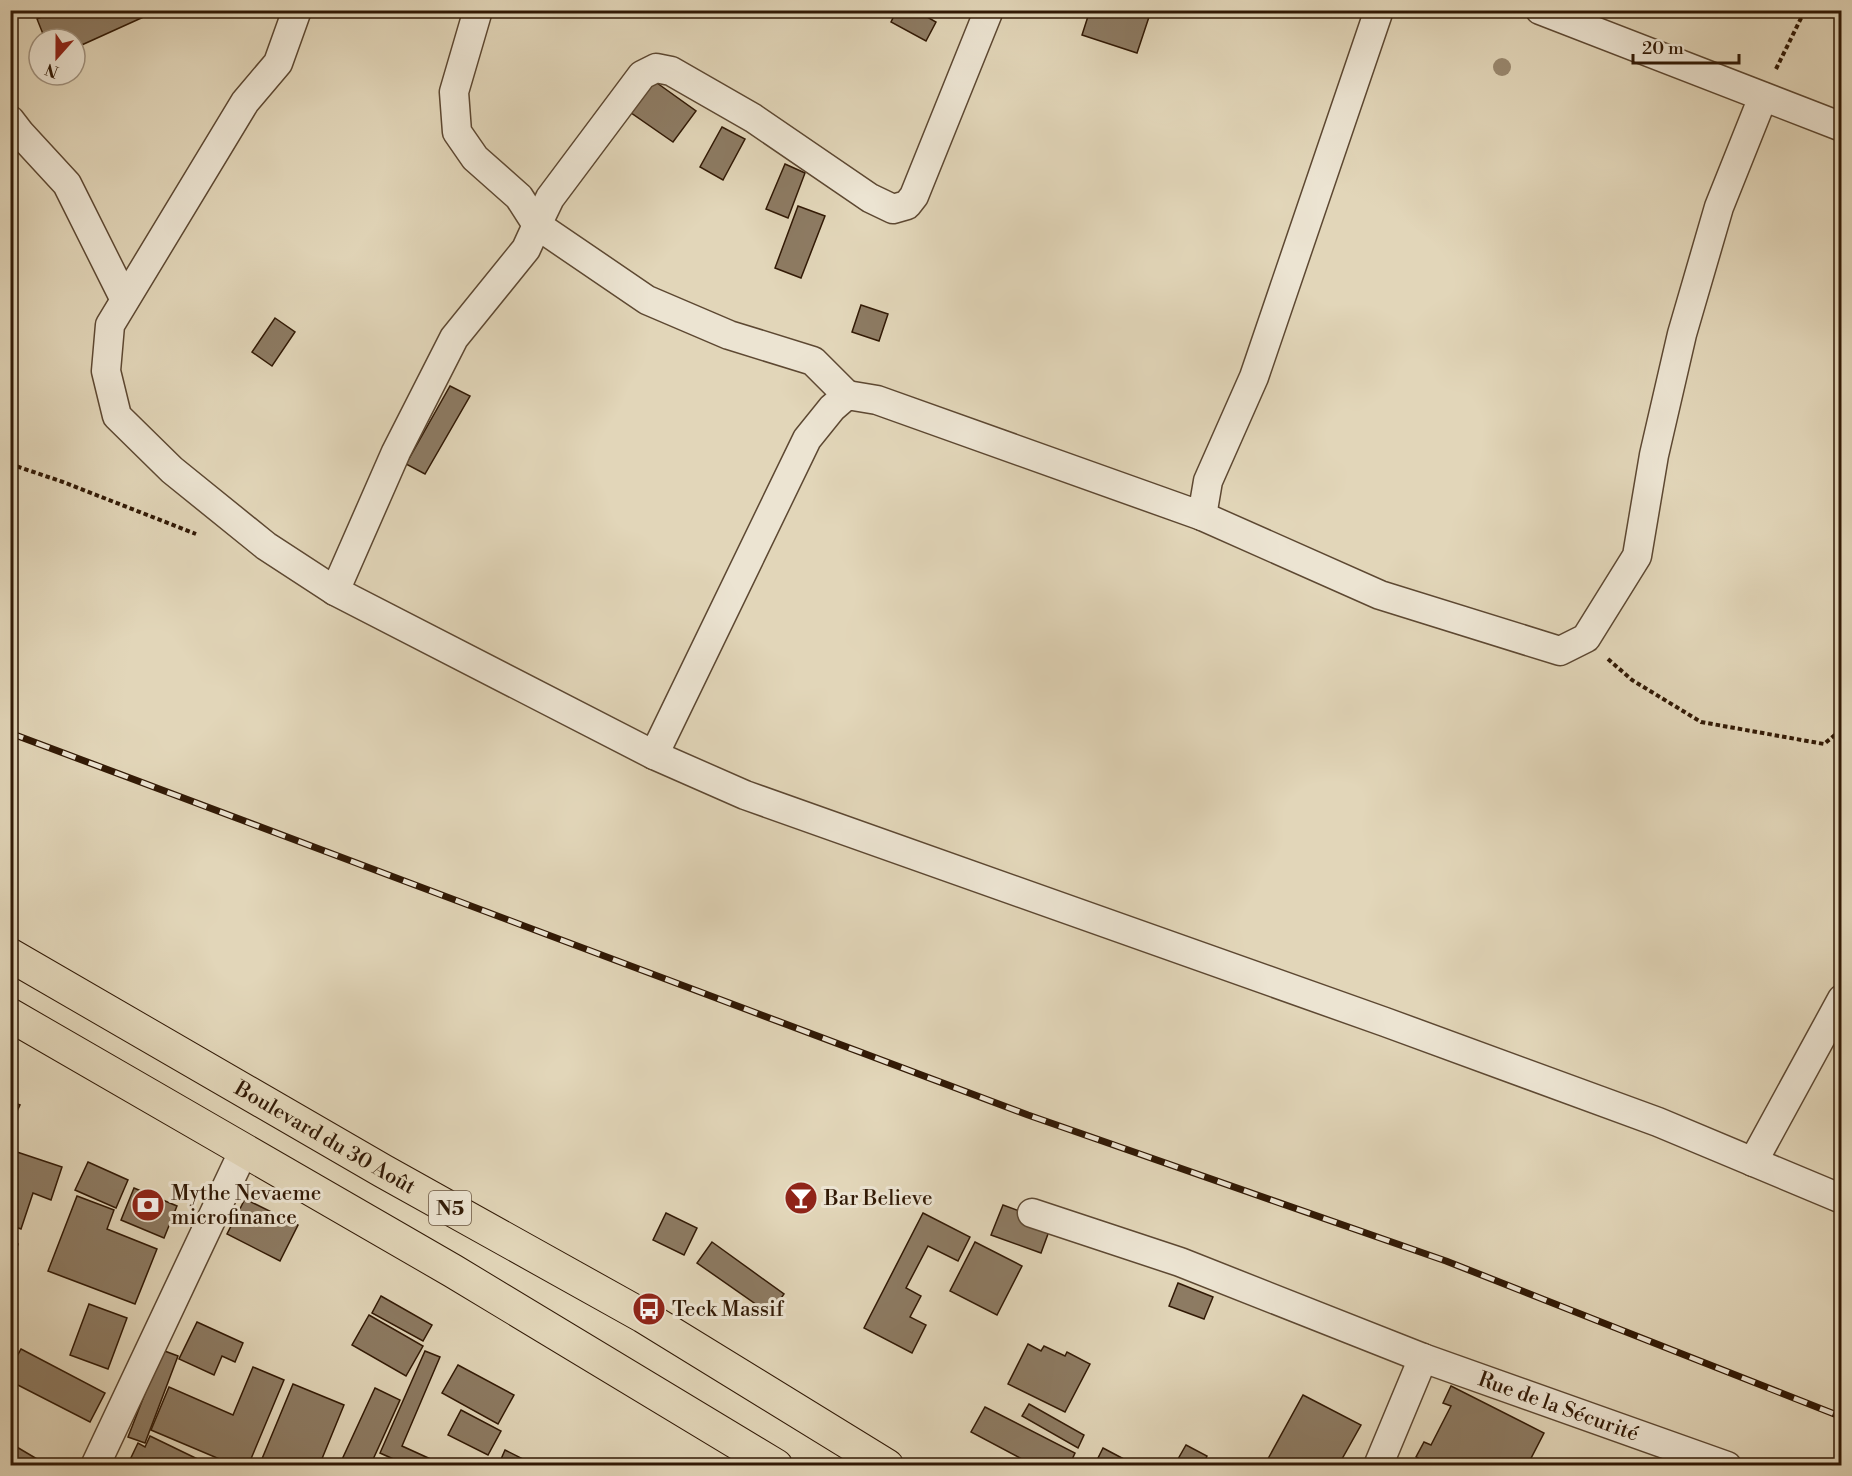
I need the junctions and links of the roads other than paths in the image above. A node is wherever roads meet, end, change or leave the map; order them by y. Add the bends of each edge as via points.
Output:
1 (297, 10) edge
2 (478, 10) edge
3 (989, 10) edge
4 (1379, 10) edge
5 (1540, 10) edge
6 (1762, 97) junction
7 (10, 120) edge
8 (1842, 128) edge
9 (537, 225) junction
10 (124, 298) junction
11 (847, 395) junction
12 (1202, 516) junction
13 (335, 591) junction
14 (654, 755) junction
15 (10, 955) edge
16 (1842, 999) edge
17 (10, 1015) edge
18 (243, 1150) junction
19 (1753, 1162) junction
20 (1842, 1198) edge
21 (1032, 1213) dead end
22 (1423, 1358) junction
23 (95, 1466) edge
24 (776, 1466) edge
25 (887, 1466) edge
26 (1378, 1466) edge
27 (1727, 1466) edge

1 - 10 street via 278,63 245,102
2 - 9 street via 454,92 457,132 475,158 519,197
3 - 9 street via 907,206 893,209 870,198 753,118 671,71 656,68 642,75 550,198
4 - 12 street via 1254,377 1208,482
5 - 6 street
6 - 8 street
6 - 12 street via 1719,207 1682,334 1654,454 1637,556 1586,638 1560,651 1380,595
7 - 10 street via 68,184
9 - 11 street via 647,300 729,335 813,361
9 - 13 street via 526,249 454,338 396,452
10 - 13 street via 110,326 106,371 117,416 172,470 266,546
11 - 12 street via 877,400
11 - 14 street via 807,439
13 - 14 street
14 - 19 street via 746,795 1385,1022 1658,1122
15 - 25 highway, Boulevard du 30 Août / N5 via 643,1316
16 - 19 street
17 - 18 highway, N5
18 - 23 street
18 - 24 highway, N5 via 453,1271
19 - 20 street
21 - 22 street, Rue de la Sécurité via 1180,1262
22 - 26 street
22 - 27 street, Rue de la Sécurité

